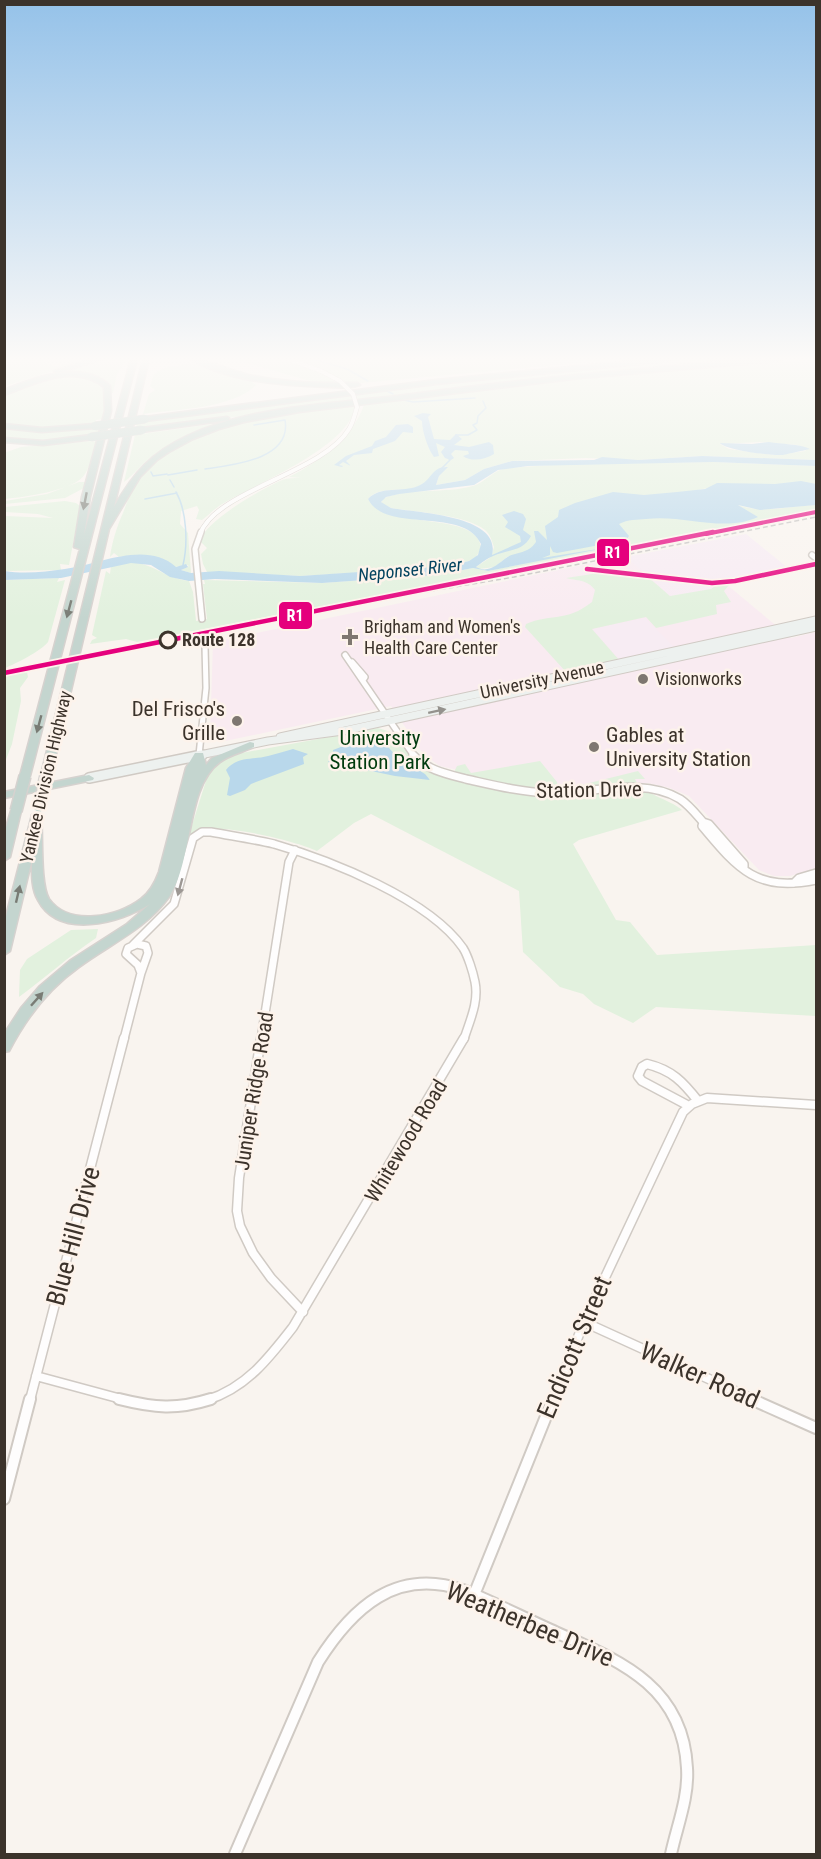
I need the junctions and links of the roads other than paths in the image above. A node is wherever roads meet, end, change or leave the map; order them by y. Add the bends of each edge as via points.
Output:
1 (99, 446) edge
2 (111, 446) edge
3 (125, 446) edge
4 (175, 446) edge
5 (331, 446) edge
6 (106, 528) junction
7 (81, 562) junction
8 (202, 619) dead end
9 (816, 620) edge
10 (816, 627) edge
11 (205, 646) dead end
12 (345, 655) dead end
13 (388, 717) junction
14 (250, 745) junction
15 (199, 755) junction
16 (89, 778) joint
17 (197, 784) junction
18 (4, 795) edge
19 (38, 811) junction
20 (6, 847) edge
21 (295, 850) junction
22 (4, 857) edge
23 (816, 873) edge
24 (816, 880) edge
25 (794, 883) junction
26 (133, 945) junction
27 (4, 951) edge
28 (141, 973) junction
29 (4, 1047) edge
30 (698, 1101) junction
31 (816, 1105) edge
32 (689, 1106) junction
33 (303, 1312) junction
34 (584, 1322) junction
35 (36, 1376) junction
36 (816, 1428) edge
37 (4, 1499) edge
38 (474, 1595) junction
39 (235, 1854) edge
40 (671, 1854) edge

1 -> 7 highway via 84,504 78,546
2 - 7 highway, Yankee Division Highway
3 - 6 highway, Yankee Division Highway
4 - 6 highway via 135,477
5 - 8 street, bridge via 209,520 196,541
6 - 19 highway, Yankee Division Highway, bridge
7 -> 20 highway, Yankee Division Highway, bridge
9 - 13 main road, University Avenue
13 -> 10 main road, University Avenue
11 - 15 street via 206,688
12 - 13 street, Station Drive
13 - 14 main road, University Avenue via 321,735
13 - 25 street, Station Drive via 417,760 443,773 537,793 643,788 680,799 735,865 762,880
14 - 15 main road, University Avenue
14 - 17 highway via 216,760
15 - 16 main road, University Avenue
15 - 17 highway
15 - 19 highway via 191,768 160,885 144,903 122,914 76,919 48,905 40,889
16 - 18 highway
29 -> 17 highway via 20,1019 51,983 141,919 163,897 173,877
27 -> 19 highway, Yankee Division Highway
20 - 22 highway, Yankee Division Highway
21 -> 26 street, Whitewood Road via 239,837 199,834 192,839 174,904
21 - 33 street, Juniper Ridge Road via 289,862 237,1208 244,1242
21 - 33 street, Whitewood Road via 360,875 441,923 464,949 475,982 476,1003 462,1045
23 - 25 street, Station Drive
24 - 25 street, Station Drive
26 - 28 street via 126,956 138,964
26 - 28 street, Blue Hill Drive via 143,945 148,950
28 - 35 street, Blue Hill Drive
30 - 31 street via 725,1098
30 - 32 street
30 - 32 street via 679,1078 656,1066 642,1067 638,1076 642,1082
32 - 34 street, Endicott Street via 678,1121
33 - 35 street, Whitewood Road via 262,1368 213,1398 184,1407 143,1405
34 - 36 street, Walker Road
34 - 38 street, Endicott Street
35 - 37 street, Blue Hill Drive
38 - 39 street, Weatherbee Drive via 446,1585 414,1585 381,1594 349,1618 318,1662
38 - 40 street, Weatherbee Drive via 630,1668 661,1693 678,1725 687,1763

